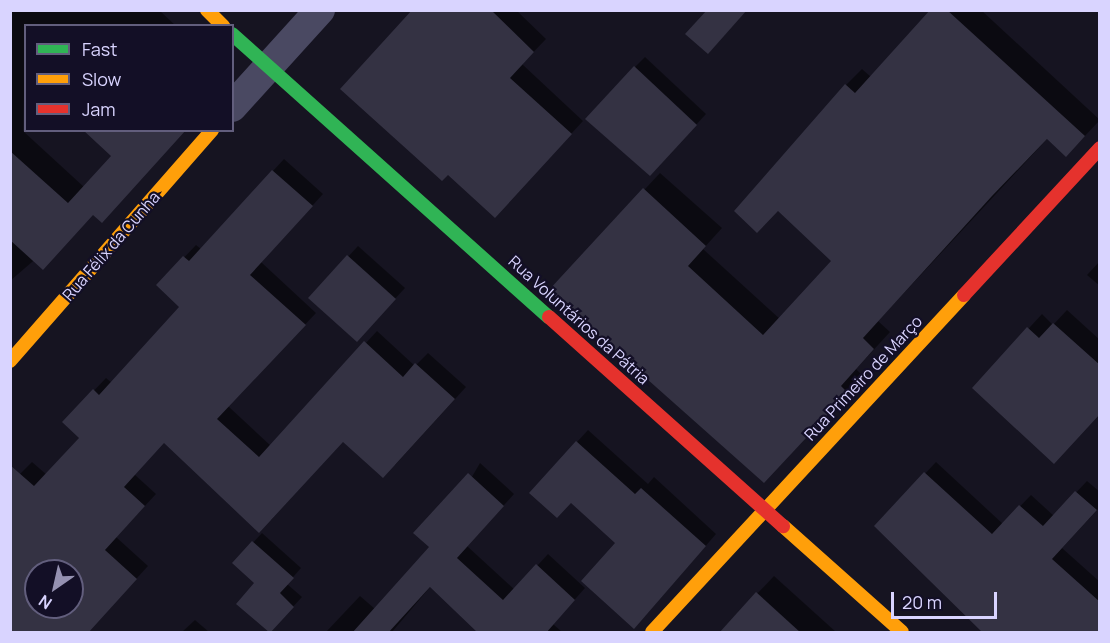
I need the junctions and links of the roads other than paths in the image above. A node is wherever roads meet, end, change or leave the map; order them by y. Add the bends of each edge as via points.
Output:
1 (207, 10) edge
2 (320, 10) edge
3 (221, 24) edge
4 (234, 36) edge
5 (268, 67) junction
6 (234, 105) edge
7 (210, 132) edge
8 (1100, 148) edge
9 (10, 361) edge
10 (765, 508) junction
11 (652, 633) edge
12 (902, 633) edge

1 - 3 street
2 - 5 street
4 - 5 street, Rua Voluntários da Pátria
5 - 6 street
5 - 10 street, Rua Voluntários da Pátria
7 - 9 street, Rua Félix da Cunha
8 - 10 street, Rua Primeiro de Março
10 - 11 street, Rua Primeiro de Março
10 - 12 street, Rua Voluntários da Pátria

